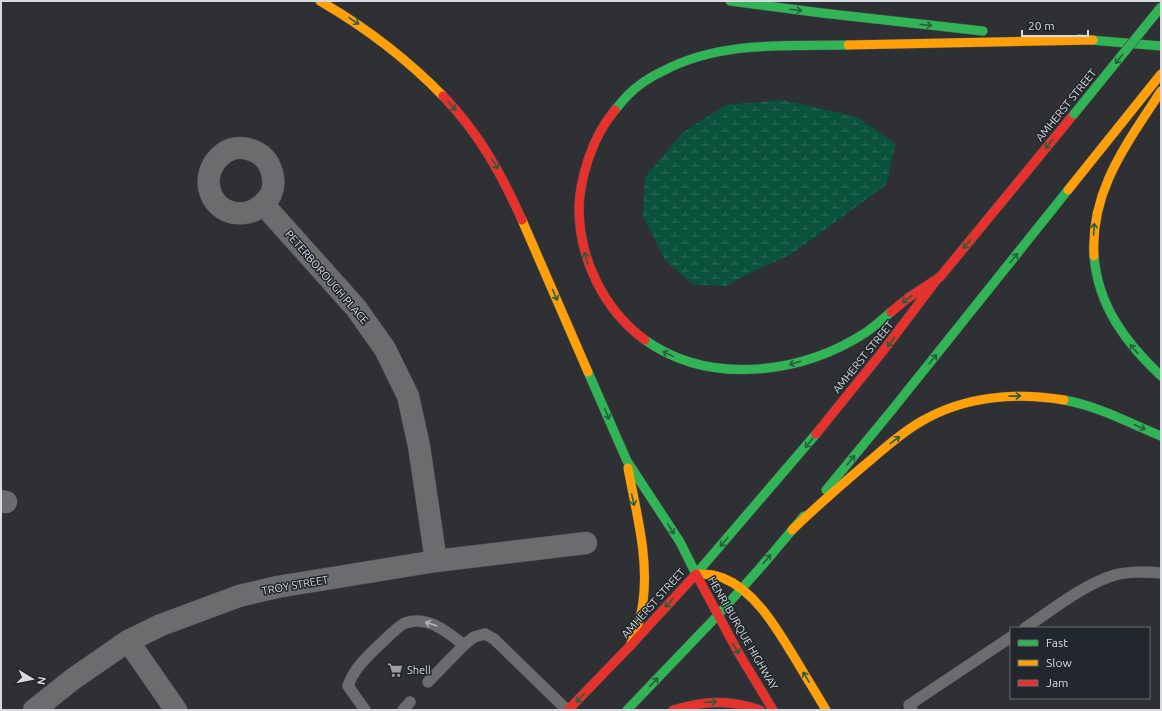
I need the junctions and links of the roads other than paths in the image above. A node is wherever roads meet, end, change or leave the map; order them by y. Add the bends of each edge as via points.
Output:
1 (320, 1) edge
2 (730, 1) edge
3 (1161, 7) edge
4 (988, 31) dead end
5 (1011, 33) dead end
6 (1093, 40) junction
7 (1161, 46) edge
8 (1161, 74) edge
9 (1161, 91) edge
10 (264, 204) dead end
11 (939, 277) junction
12 (1161, 376) edge
13 (1161, 436) edge
14 (627, 461) junction
15 (792, 530) junction
16 (586, 543) dead end
17 (436, 561) junction
18 (1161, 573) edge
19 (696, 574) junction
20 (741, 588) junction
21 (718, 615) junction
22 (1026, 627) edge
23 (1010, 638) edge
24 (128, 641) junction
25 (464, 645) junction
26 (630, 646) junction
27 (428, 682) dead end
28 (34, 710) edge
29 (176, 710) edge
30 (365, 710) edge
31 (568, 710) edge
32 (627, 710) edge
33 (674, 710) edge
34 (760, 710) edge
35 (773, 710) edge
36 (826, 710) edge
37 (912, 710) edge

1 -> 14 main road via 361,26 419,73 456,111 482,144 513,200
2 -> 4 main road
3 -> 11 main road, AMHERST STREET, bridge
5 - 6 main road
6 - 7 main road
11 -> 6 main road via 864,333 809,358 772,368 747,370 709,368 683,360 660,350 630,328 606,299 596,282 585,253 580,228 580,197 587,158 606,120 640,85 684,61 722,50 754,47
15 -> 8 main road via 892,410
12 -> 9 main road via 1135,350 1113,320 1098,281 1094,244 1096,211 1110,174
10 - 17 street, PETERBOROUGH PLACE via 356,308 385,349 408,396 419,446
11 -> 19 main road, AMHERST STREET via 915,312 810,442
15 -> 13 main road via 841,484 909,430 940,412 973,402 1007,396 1055,398 1091,408
14 -> 19 main road via 680,542
14 -> 26 main road via 642,544 645,582 642,616
20 -> 15 main road
16 - 17 street, TROY STREET
17 - 24 street, TROY STREET via 278,587 239,596 161,625
18 - 22 lane via 1138,572 1116,575 1089,585
19 - 20 main road, HENRI BURQUE HIGHWAY via 713,574
19 - 21 main road, HENRI BURQUE HIGHWAY
19 -> 26 main road, AMHERST STREET
20 - 21 main road
36 -> 20 main road, HENRI BURQUE HIGHWAY via 774,626
32 -> 21 main road
21 -> 35 main road, HENRI BURQUE HIGHWAY
23 - 37 lane via 909,706
24 - 28 street, TROY STREET
24 - 29 street
25 - 27 lane
25 -> 30 lane via 442,628 430,623 404,623 360,663 352,676 348,686
25 - 31 lane via 474,637 485,634 494,639
26 -> 31 main road, AMHERST STREET
33 -> 34 main road via 720,702 739,703

